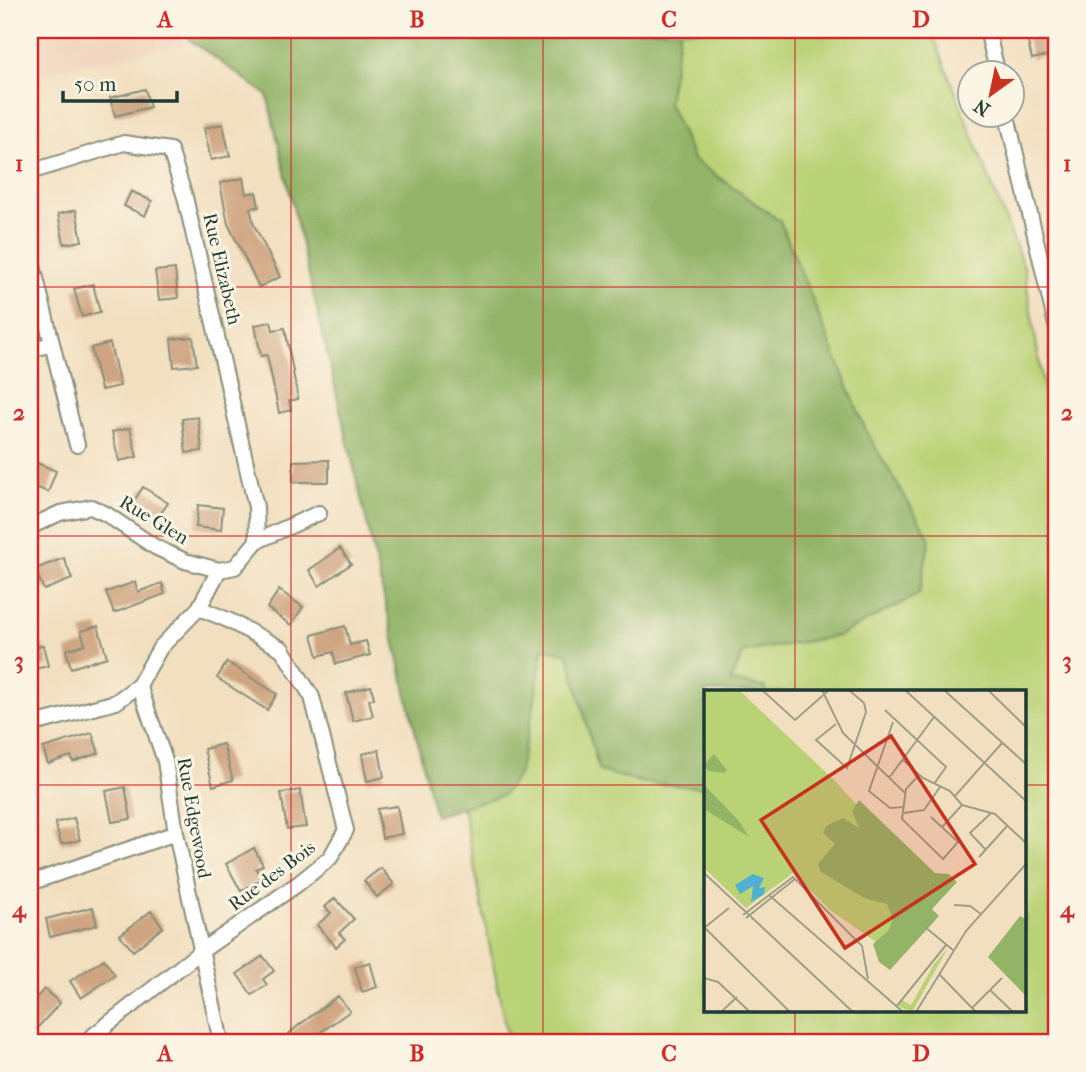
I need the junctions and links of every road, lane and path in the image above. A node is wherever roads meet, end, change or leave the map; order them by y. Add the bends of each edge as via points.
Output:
1 (987, 30) edge
2 (994, 60) edge
3 (1010, 130) edge
4 (30, 172) edge
5 (30, 254) edge
6 (1056, 325) edge
7 (52, 344) junction
8 (30, 350) edge
9 (77, 445) dead end
10 (320, 513) dead end
11 (30, 527) edge
12 (257, 541) junction
13 (219, 570) junction
14 (199, 608) junction
15 (139, 685) junction
16 (30, 726) edge
17 (176, 833) junction
18 (30, 883) edge
19 (200, 952) junction
20 (85, 1042) edge
21 (221, 1042) edge

1 - 2 street
3 - 6 street
4 - 12 street, Rue Elizabeth via 124,143 170,150 186,197 256,507
5 - 7 street
7 - 8 street
7 - 9 street
10 - 12 street
11 - 13 street, Rue Glen via 60,513 91,507 155,547
12 - 13 street via 235,567
13 - 14 street
14 - 15 street via 160,648
14 - 19 street, Rue des Bois via 282,649 312,697 346,830 330,859
15 - 16 street via 116,702
15 - 17 street, Rue Edgewood via 165,761
17 - 18 street
17 - 19 street, Rue Edgewood
19 - 20 street, Rue des Bois
19 - 21 street, Rue Edgewood

